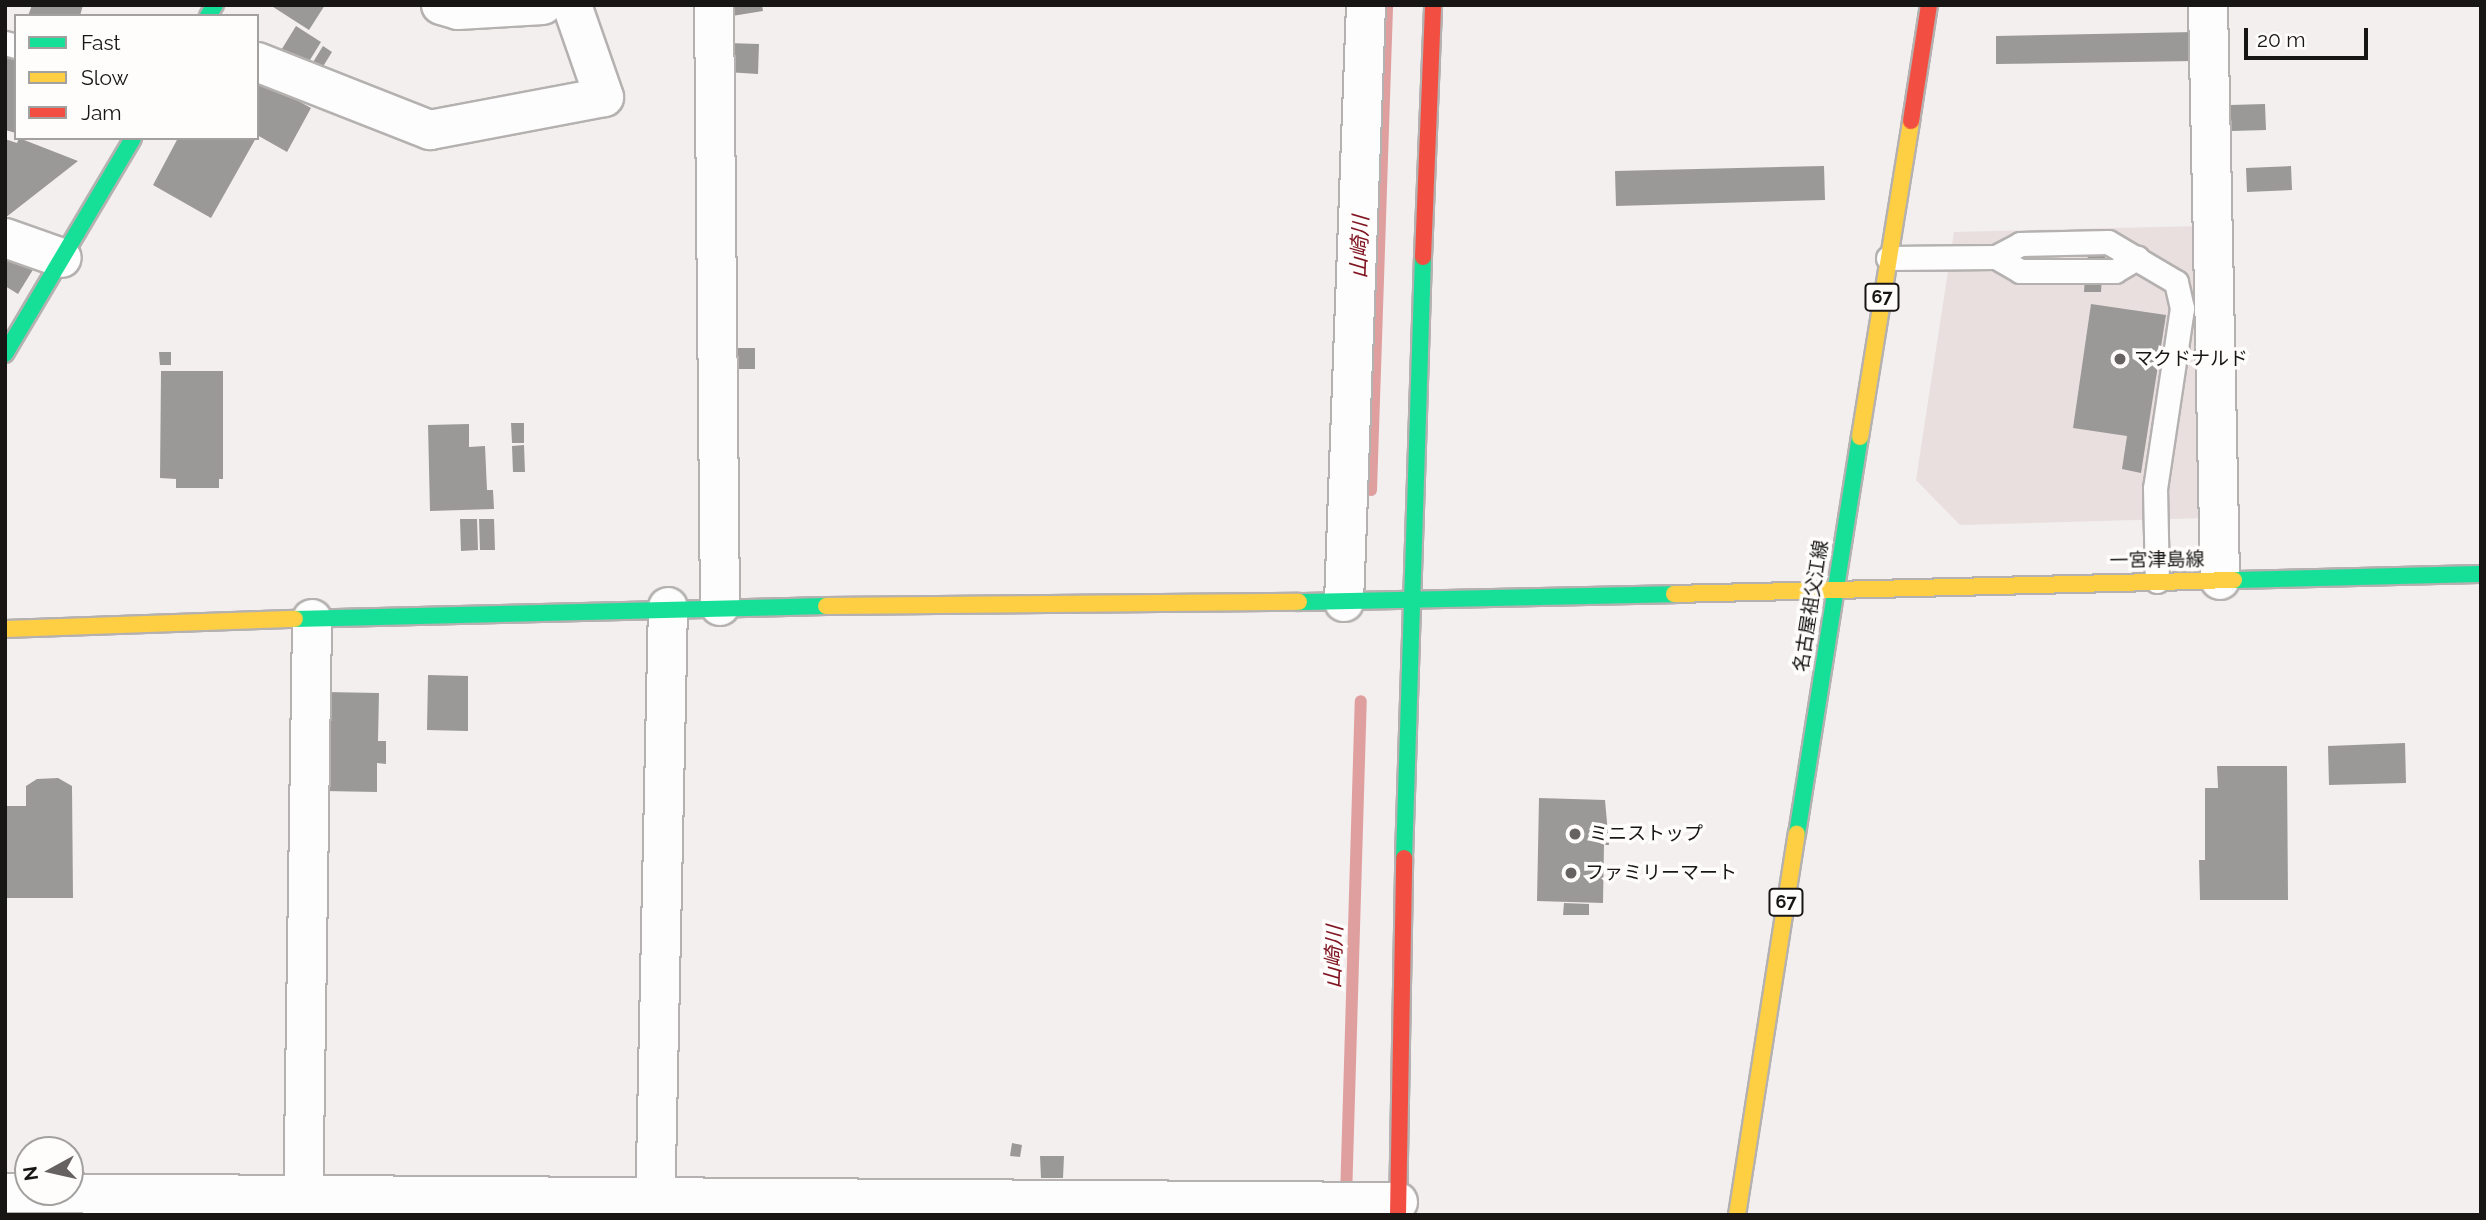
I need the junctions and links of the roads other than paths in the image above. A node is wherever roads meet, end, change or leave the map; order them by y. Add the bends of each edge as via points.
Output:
1 (441, 5) edge
2 (543, 5) edge
3 (572, 5) edge
4 (713, 5) edge
5 (1366, 5) edge
6 (1433, 5) edge
7 (1929, 5) edge
8 (2208, 5) edge
9 (259, 63) edge
10 (133, 140) edge
11 (5, 238) edge
12 (62, 258) junction
13 (1888, 258) junction
14 (5, 354) edge
15 (2481, 574) edge
16 (2220, 580) junction
17 (2157, 581) junction
18 (1835, 589) junction
19 (1409, 599) junction
20 (1344, 602) junction
21 (720, 606) junction
22 (668, 607) junction
23 (312, 619) junction
24 (5, 629) edge
25 (5, 1193) edge
26 (303, 1205) edge
27 (655, 1206) edge
28 (1353, 1206) edge
29 (911, 1207) edge
30 (1737, 1215) edge

1 - 2 street via 457,10
3 - 9 street via 604,97 430,130
4 - 21 street
5 - 20 street
6 - 19 street
7 - 13 street, 名古屋祖父江線 / 67
8 - 16 street
10 - 12 street
11 - 12 street
12 - 14 street
13 - 17 lane via 1996,257 2020,271 2115,271 2137,258 2176,282 2182,307 2155,488
13 - 18 street, 名古屋祖父江線 / 67
15 - 16 street, 一宮津島線
16 - 17 street, 一宮津島線
17 - 18 street, 一宮津島線
18 - 19 street, 一宮津島線
18 - 30 street, 名古屋祖父江線 / 67
19 - 20 street, 一宮津島線
19 - 28 street
20 - 21 street, 一宮津島線
21 - 22 street, 一宮津島線
22 - 23 street, 一宮津島線
22 - 27 street
23 - 24 street, 一宮津島線
23 - 26 street
25 - 26 street
26 - 27 street
27 - 29 street
28 - 29 street

